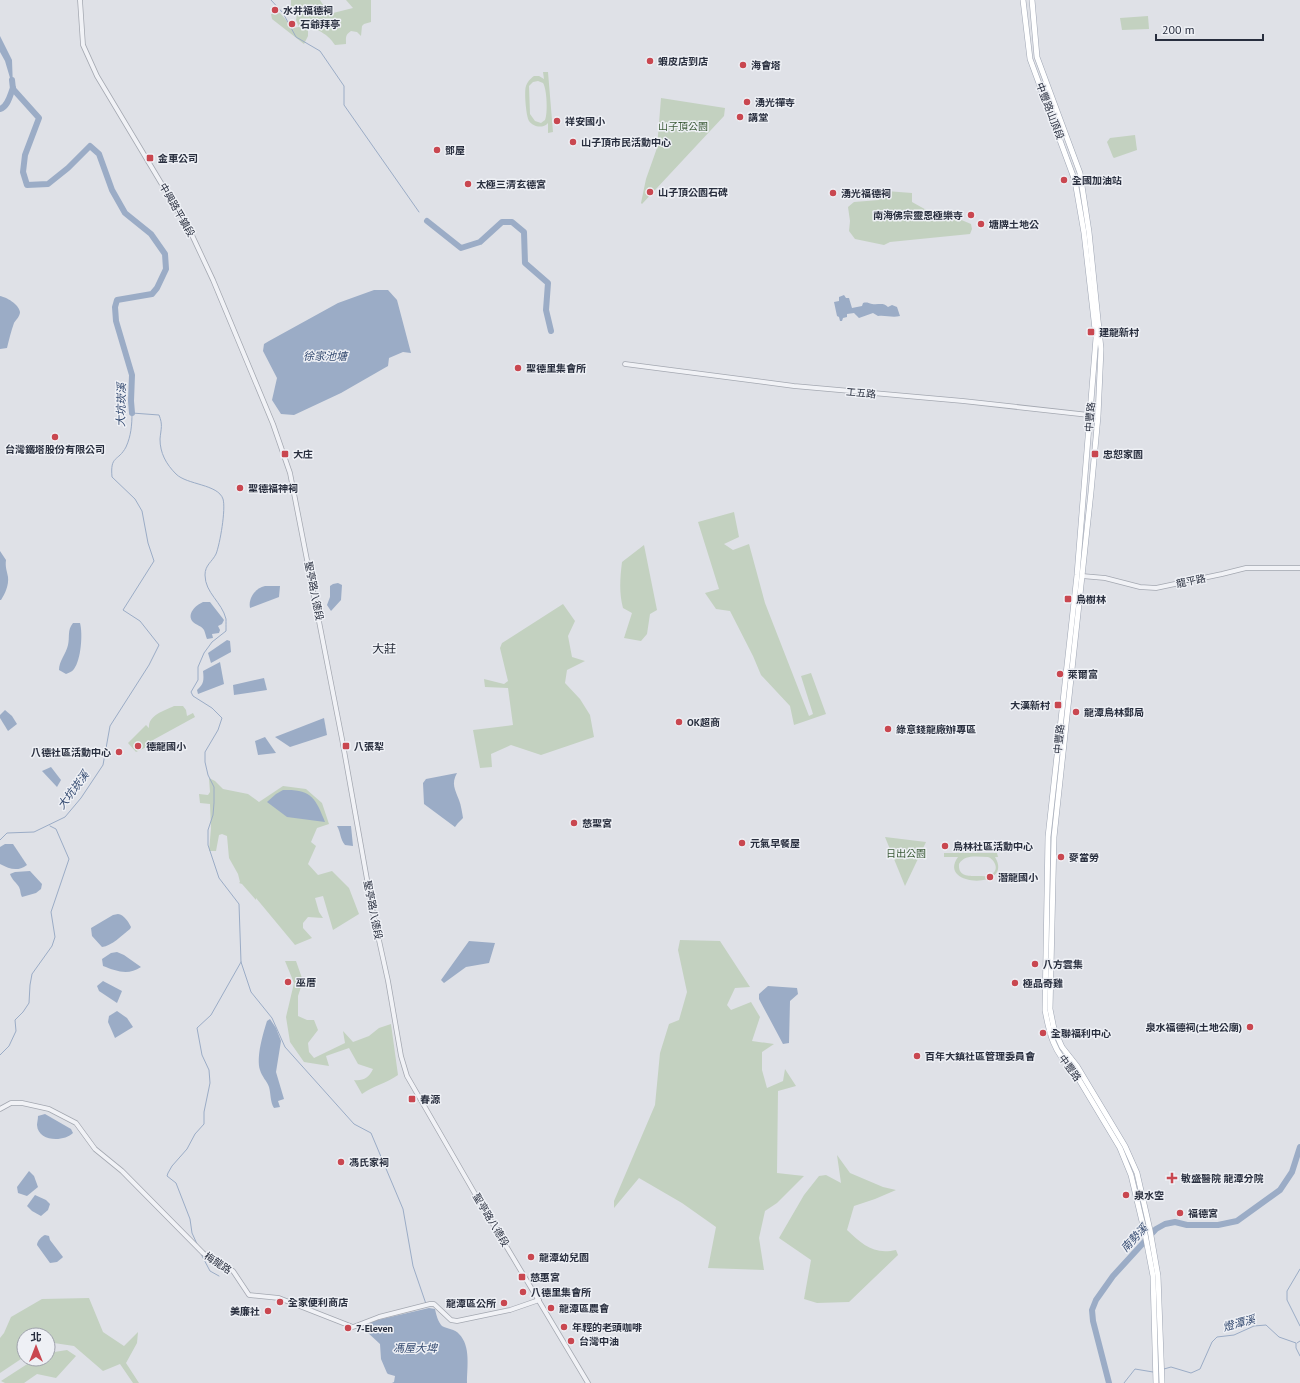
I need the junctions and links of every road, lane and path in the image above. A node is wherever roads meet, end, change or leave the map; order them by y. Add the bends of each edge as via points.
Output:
1 (80, 0) edge
2 (1023, 0) edge
3 (1032, 0) edge
4 (1084, 221) junction
5 (1097, 361) junction
6 (625, 364) dead end
7 (1091, 415) junction
8 (1098, 416) junction
9 (273, 424) joint
10 (1300, 568) edge
11 (1082, 576) junction
12 (0, 1109) edge
13 (1148, 1232) junction
14 (539, 1300) junction
15 (1158, 1341) junction
16 (588, 1383) edge
17 (1156, 1383) edge
18 (1162, 1383) edge

1 - 9 street, 中興路平鎮段 via 83,45 94,71 191,233
2 - 4 main road, 中豐路山頂段 via 1030,59 1072,169
3 - 4 main road, 中豐路山頂段 via 1037,57 1080,173
4 - 5 main road, 中豐路 via 1101,349
5 - 7 main road, 中豐路
5 - 8 main road, 中豐路
6 - 7 street, 工五路 via 794,386
7 - 8 street, 工五路
7 - 13 main road, 中豐路 via 1077,575 1048,837 1045,1010 1049,1031 1057,1050 1072,1068 1120,1148
8 - 11 main road, 中豐路
9 - 14 street, 聖亭路八德段 via 298,505 373,913 407,1076
10 - 11 street, 龍平路 via 1246,568 1156,588
11 - 13 main road, 中豐路 via 1054,837 1050,1010 1054,1030 1062,1047 1077,1066 1125,1146 1136,1173
12 - 14 street, 梅龍路 via 11,1103 22,1103 49,1109 76,1123 96,1149 125,1174 202,1252 214,1262 233,1271 249,1295 279,1298 353,1327 379,1317 430,1304 434,1304 450,1320 457,1321 510,1310
13 - 15 main road
13 - 15 main road via 1153,1241 1158,1276
14 - 16 street, 聖亭路八德段
15 - 17 main road
15 - 18 main road

